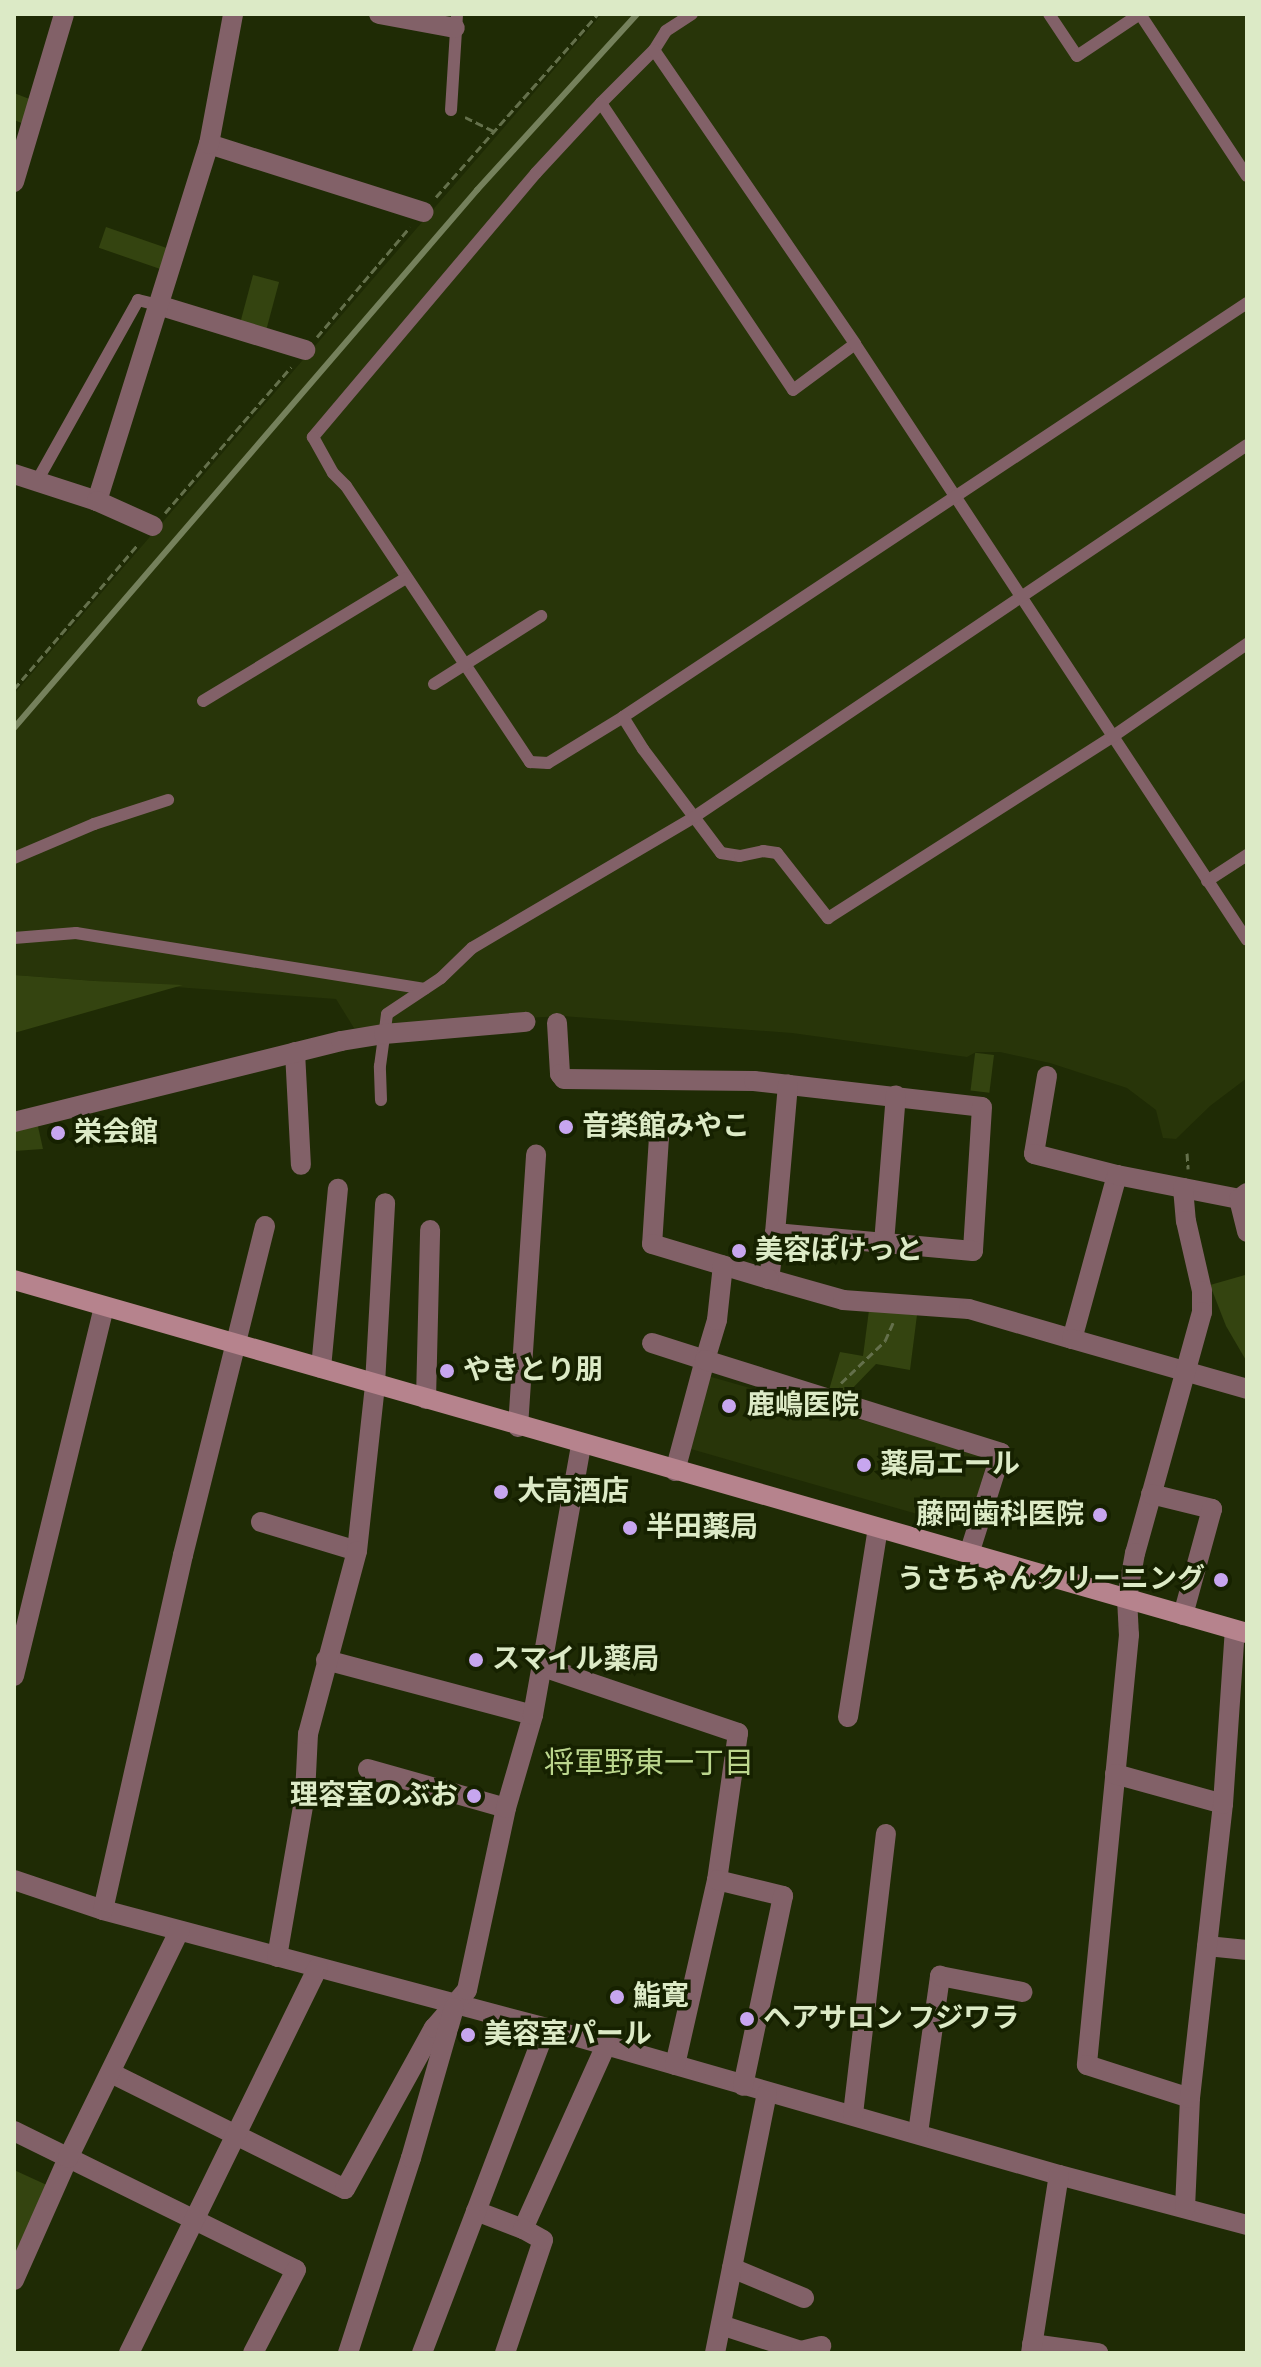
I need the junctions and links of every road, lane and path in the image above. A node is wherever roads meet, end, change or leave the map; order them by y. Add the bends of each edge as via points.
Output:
1 (64, 14) edge
2 (233, 14) edge
3 (379, 14) edge
4 (692, 14) edge
5 (1049, 14) edge
6 (456, 21) edge
7 (654, 50) junction
8 (601, 103) junction
9 (451, 110) joint
10 (494, 131) dead end
11 (209, 144) junction
12 (1247, 176) edge
13 (14, 182) edge
14 (423, 212) dead end
15 (1247, 303) edge
16 (158, 305) junction
17 (855, 344) junction
18 (305, 350) dead end
19 (1247, 445) edge
20 (14, 474) edge
21 (37, 481) junction
22 (956, 498) junction
23 (97, 501) junction
24 (153, 526) dead end
25 (406, 578) junction
26 (1020, 596) junction
27 (541, 616) dead end
28 (1247, 644) edge
29 (464, 665) junction
30 (434, 684) dead end
31 (203, 701) dead end
32 (623, 717) junction
33 (1112, 737) junction
34 (168, 800) dead end
35 (694, 817) junction
36 (1247, 855) edge
37 (14, 858) edge
38 (1207, 881) junction
39 (14, 938) edge
40 (1247, 940) edge
41 (425, 989) junction
42 (525, 1022) dead end
43 (557, 1023) dead end
44 (384, 1034) junction
45 (295, 1052) junction
46 (1047, 1076) dead end
47 (788, 1085) junction
48 (896, 1095) junction
49 (381, 1100) dead end
50 (14, 1122) edge
51 (659, 1137) dead end
52 (536, 1155) dead end
53 (301, 1165) dead end
54 (1117, 1175) junction
55 (1183, 1188) junction
56 (338, 1189) dead end
57 (1243, 1196) edge
58 (385, 1203) dead end
59 (265, 1226) dead end
60 (430, 1230) dead end
61 (1247, 1232) edge
62 (775, 1233) junction
63 (884, 1243) junction
64 (723, 1265) junction
65 (769, 1279) junction
66 (14, 1280) edge
67 (896, 1304) junction
68 (104, 1307) junction
69 (1072, 1339) junction
70 (235, 1343) junction
71 (652, 1343) dead end
72 (705, 1360) junction
73 (321, 1368) junction
74 (1185, 1373) junction
75 (375, 1384) junction
76 (1247, 1389) edge
77 (426, 1399) junction
78 (832, 1400) junction
79 (518, 1427) junction
80 (581, 1445) junction
81 (675, 1471) junction
82 (1151, 1494) junction
83 (261, 1522) dead end
84 (878, 1528) junction
85 (357, 1551) junction
86 (969, 1554) junction
87 (1127, 1598) junction
88 (1183, 1615) junction
89 (1241, 1632) edge
90 (326, 1660) junction
91 (543, 1667) junction
92 (14, 1676) edge
93 (533, 1715) junction
94 (848, 1717) dead end
95 (368, 1769) dead end
96 (1115, 1774) junction
97 (1223, 1804) junction
98 (506, 1808) junction
99 (886, 1834) dead end
100 (14, 1880) edge
101 (717, 1880) junction
102 (103, 1910) junction
103 (179, 1931) junction
104 (1207, 1946) junction
105 (1247, 1950) edge
106 (277, 1957) junction
107 (318, 1968) junction
108 (1022, 1992) dead end
109 (455, 2004) junction
110 (546, 2028) junction
111 (606, 2045) junction
112 (675, 2065) junction
113 (111, 2073) junction
114 (743, 2086) junction
115 (767, 2093) junction
116 (1190, 2098) junction
117 (853, 2114) junction
118 (14, 2131) edge
119 (918, 2133) junction
120 (236, 2135) junction
121 (68, 2158) junction
122 (1059, 2175) junction
123 (1185, 2208) junction
124 (476, 2211) junction
125 (193, 2220) junction
126 (1247, 2225) edge
127 (523, 2229) junction
128 (732, 2268) junction
129 (14, 2280) edge
130 (804, 2298) dead end
131 (721, 2325) junction
132 (821, 2346) dead end
133 (1032, 2348) edge
134 (129, 2353) edge
135 (253, 2353) edge
136 (348, 2353) edge
137 (422, 2353) edge
138 (505, 2353) edge
139 (715, 2353) edge
140 (1098, 2353) edge

1 - 13 street
2 - 11 street
3 - 6 street
4 - 7 lane via 666,31
5 - 12 lane via 1077,56 1140,14
6 - 9 lane
7 - 8 lane
7 - 17 lane
8 - 17 lane via 793,390
8 - 25 lane via 313,437
9 - 10 path
11 - 14 street
11 - 16 street
15 - 22 lane
16 - 18 street
16 - 21 lane via 138,300
16 - 23 street
17 - 22 lane
19 - 26 lane
20 - 21 street
21 - 23 street
22 - 26 lane
22 - 32 lane
23 - 24 street
25 - 29 lane
25 - 31 lane
26 - 33 lane
26 - 35 lane
27 - 29 lane
28 - 33 lane
29 - 30 lane
29 - 32 lane via 535,764 548,763
32 - 35 lane
33 - 35 lane via 828,918 777,853 721,853
33 - 38 lane
34 - 37 lane
35 - 41 lane via 472,948
36 - 38 lane
38 - 40 lane
39 - 41 lane via 76,933
41 - 44 lane via 387,1014
42 - 44 street
43 - 47 street via 564,1079
44 - 45 street
44 - 49 lane
45 - 50 street
45 - 53 street
46 - 54 street via 1034,1154
47 - 48 street
47 - 62 street
48 - 63 street
48 - 63 street via 982,1107 973,1251
51 - 64 street via 652,1244
52 - 79 street
54 - 55 street
54 - 69 street
55 - 57 street
55 - 74 street via 1202,1291 1202,1312
56 - 73 street
57 - 61 street
58 - 75 street
59 - 70 street
60 - 77 street
62 - 63 street
62 - 65 street
64 - 65 street
64 - 72 street via 717,1320
65 - 67 street via 843,1300
66 - 68 street
67 - 69 street via 969,1309
67 - 78 path via 885,1341 838,1385
68 - 70 street
68 - 92 street
69 - 74 street
70 - 73 street
70 - 102 street
71 - 72 street
72 - 78 street
72 - 81 street
73 - 75 street
74 - 76 street
74 - 82 street
75 - 77 street
75 - 85 street
77 - 79 street
78 - 86 street via 1001,1453
79 - 80 street
80 - 81 street
80 - 91 street
81 - 84 street
82 - 87 street
82 - 88 street via 1212,1509
83 - 85 street
84 - 86 street
84 - 94 street
85 - 90 street
86 - 87 street
87 - 88 street
87 - 96 street via 1129,1635
88 - 89 street
89 - 97 street
90 - 93 street
90 - 106 street via 308,1734 305,1795
91 - 93 street
91 - 101 street via 738,1733
93 - 98 street
95 - 98 street
96 - 97 street
96 - 116 street via 1087,2065
97 - 104 street
98 - 109 street via 467,1990
99 - 117 street
100 - 102 street
101 - 112 street
101 - 114 street via 783,1896
102 - 103 street
103 - 106 street
103 - 113 street
104 - 105 street
104 - 116 street
106 - 107 street
107 - 109 street
107 - 120 street
108 - 119 street via 940,1976
109 - 110 street
109 - 120 street via 434,2028 345,2189
109 - 136 street
110 - 111 street
110 - 124 street
111 - 112 street
111 - 127 street
112 - 114 street
113 - 120 street
113 - 121 street
114 - 115 street
115 - 117 street
115 - 128 street
116 - 123 street
117 - 119 street
118 - 121 street
119 - 122 street
120 - 125 street
121 - 125 street
121 - 129 street
122 - 123 street
122 - 133 street
123 - 126 street
124 - 127 street
124 - 137 street
125 - 134 street
125 - 135 street via 296,2270
127 - 138 street via 543,2240
128 - 130 street
128 - 131 street
131 - 132 street via 801,2351
131 - 139 street
133 - 140 street

